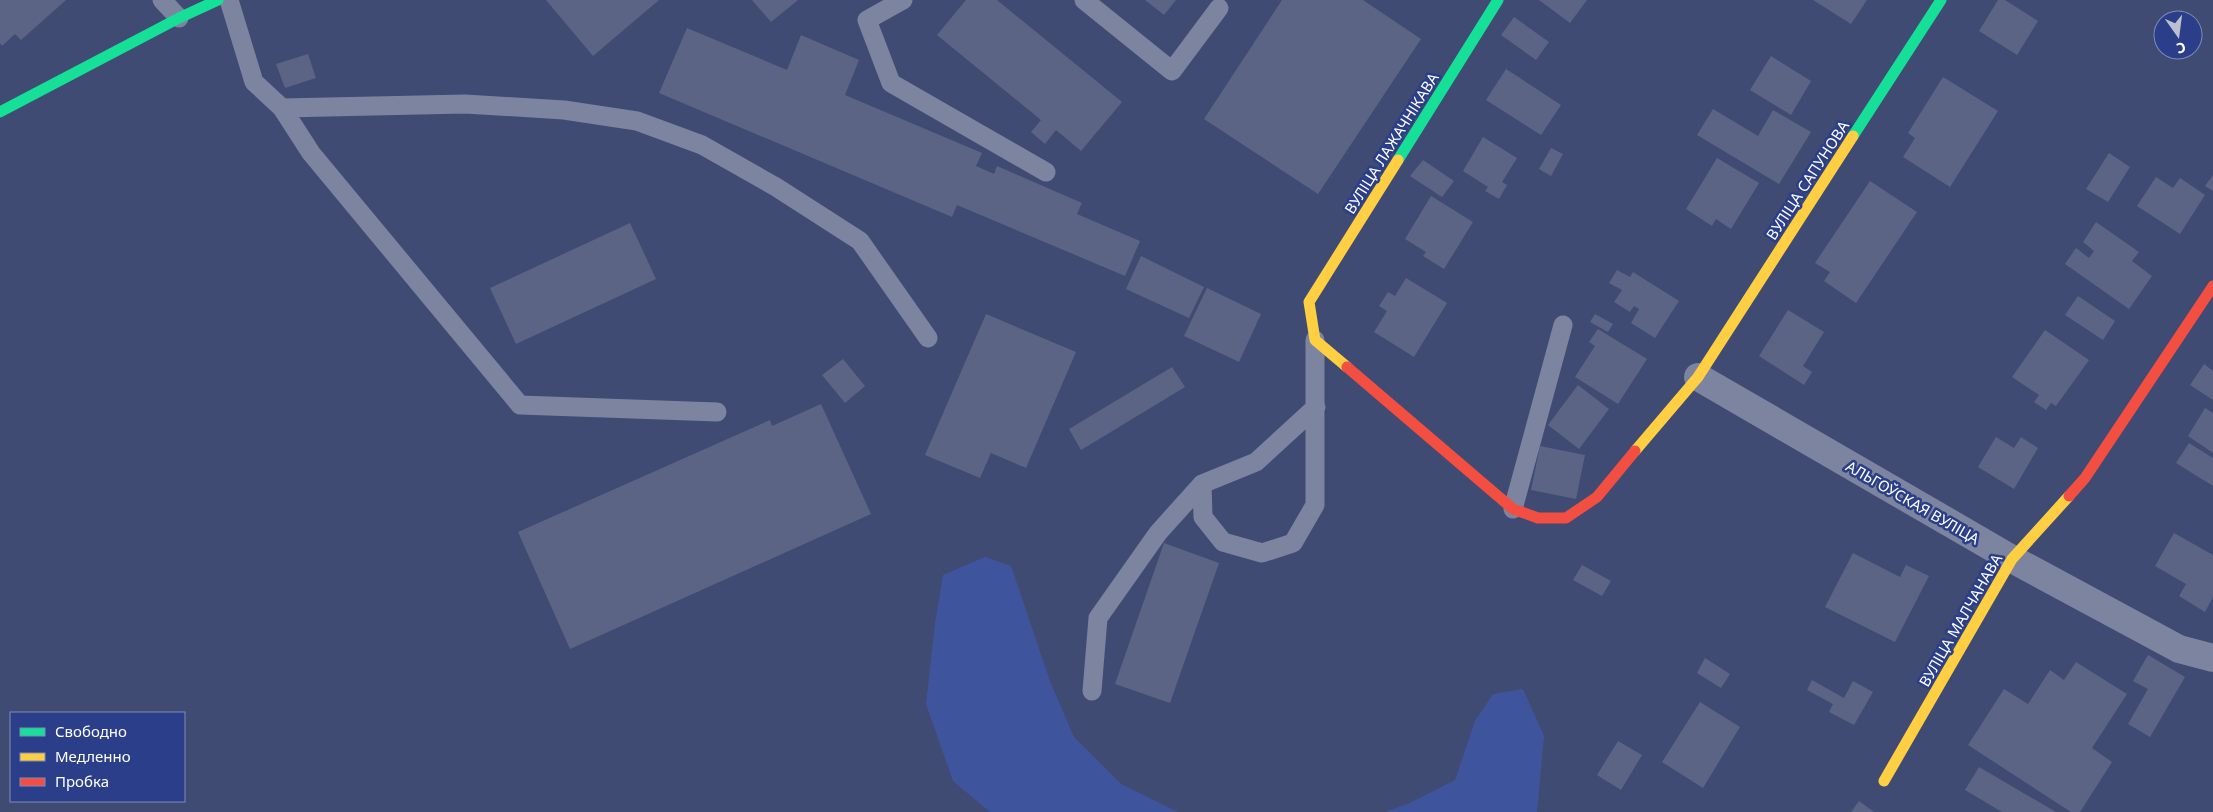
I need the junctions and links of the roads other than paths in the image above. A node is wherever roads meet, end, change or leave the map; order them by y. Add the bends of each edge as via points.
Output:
1 (162, 0) edge
2 (218, 0) edge
3 (229, 0) edge
4 (903, 0) edge
5 (1084, 0) edge
6 (1498, 0) edge
7 (1941, 0) edge
8 (1219, 8) dead end
9 (179, 18) junction
10 (282, 108) junction
11 (0, 112) edge
12 (1046, 172) dead end
13 (2213, 286) edge
14 (1563, 326) dead end
15 (928, 338) dead end
16 (1315, 340) junction
17 (1698, 377) junction
18 (1316, 407) junction
19 (717, 412) dead end
20 (1202, 484) junction
21 (1513, 509) junction
22 (2012, 559) junction
23 (2213, 658) edge
24 (1092, 691) dead end
25 (1884, 781) dead end

1 - 9 lane
2 - 9 street
3 - 10 lane via 254,82
4 - 12 lane via 867,20 892,83
5 - 8 lane via 1172,71
6 - 16 street, ВУЛІЦА ЛАЖАЧНІКАВА via 1309,302
7 - 17 street, ВУЛІЦА САПУНОВА
9 - 11 street
10 - 15 lane via 465,104 564,110 637,121 702,145 776,187 860,241
10 - 19 lane via 311,153 520,405
13 - 22 street, ВУЛІЦА МАЛЧАНАВА via 2085,478
14 - 21 lane
16 - 18 lane
16 - 21 street
17 - 21 street, ВУЛІЦА САПУНОВА via 1597,497 1566,518 1538,518
17 - 22 street, АЛЬГОЎСКАЯ ВУЛІЦА
18 - 20 lane via 1256,462
18 - 20 lane via 1315,505 1293,543 1262,553 1223,542 1203,517
20 - 24 lane via 1158,534 1098,618
22 - 23 street, АЛЬГОЎСКАЯ ВУЛІЦА via 2179,649
22 - 25 street, ВУЛІЦА МАЛЧАНАВА

